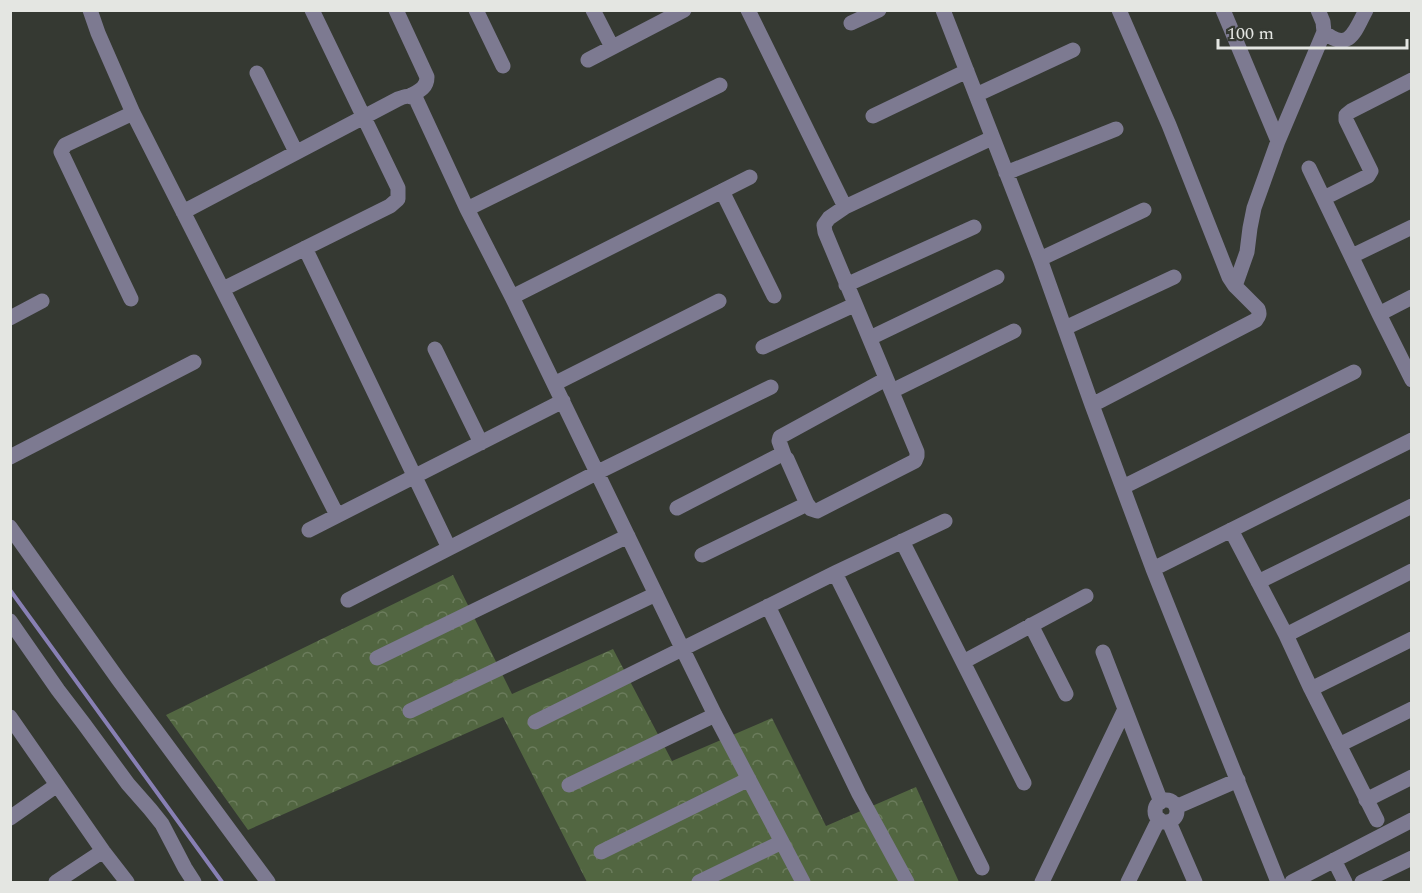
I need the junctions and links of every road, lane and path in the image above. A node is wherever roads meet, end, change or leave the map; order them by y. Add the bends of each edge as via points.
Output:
1 (90, 10) edge
2 (312, 10) edge
3 (396, 10) edge
4 (476, 10) edge
5 (593, 10) edge
6 (684, 10) edge
7 (748, 10) edge
8 (879, 10) edge
9 (1119, 10) edge
10 (1223, 10) edge
11 (1318, 10) edge
12 (1366, 10) edge
13 (947, 12) edge
14 (657, 17) edge
15 (851, 23) dead end
16 (1324, 32) junction
17 (612, 47) junction
18 (1073, 50) dead end
19 (588, 60) dead end
20 (503, 66) dead end
21 (967, 71) junction
22 (257, 73) dead end
23 (1412, 80) edge
24 (720, 85) dead end
25 (976, 95) junction
26 (410, 96) junction
27 (133, 113) junction
28 (364, 116) junction
29 (873, 116) dead end
30 (1116, 129) dead end
31 (992, 138) junction
32 (1278, 141) junction
33 (296, 152) junction
34 (1309, 168) dead end
35 (1006, 173) junction
36 (750, 177) dead end
37 (722, 191) junction
38 (1324, 198) junction
39 (845, 207) junction
40 (467, 209) junction
41 (1144, 210) dead end
42 (183, 212) junction
43 (974, 227) dead end
44 (1412, 227) edge
45 (305, 248) junction
46 (1352, 256) junction
47 (1040, 260) junction
48 (998, 277) dead end
49 (1174, 277) dead end
50 (846, 285) junction
51 (1235, 286) junction
52 (223, 289) junction
53 (774, 296) dead end
54 (512, 297) junction
55 (1412, 297) edge
56 (132, 299) dead end
57 (42, 301) dead end
58 (719, 301) dead end
59 (854, 305) junction
60 (1379, 314) junction
61 (10, 318) edge
62 (1065, 328) junction
63 (1014, 331) dead end
64 (870, 338) junction
65 (763, 347) dead end
66 (435, 349) dead end
67 (194, 362) dead end
68 (1354, 372) dead end
69 (1410, 372) edge
70 (554, 384) junction
71 (889, 385) junction
72 (771, 387) dead end
73 (563, 401) junction
74 (1092, 405) junction
75 (1412, 440) edge
76 (481, 443) junction
77 (784, 455) junction
78 (10, 457) edge
79 (596, 473) junction
80 (414, 477) junction
81 (1123, 488) junction
82 (807, 504) junction
83 (1412, 506) edge
84 (676, 508) dead end
85 (337, 515) junction
86 (945, 521) dead end
87 (10, 527) edge
88 (309, 530) dead end
89 (1231, 530) junction
90 (628, 536) junction
91 (902, 542) junction
92 (449, 548) junction
93 (702, 555) dead end
94 (1154, 569) junction
95 (1412, 571) edge
96 (835, 573) junction
97 (1258, 582) junction
98 (656, 594) junction
99 (1086, 596) dead end
100 (348, 600) dead end
101 (768, 606) junction
102 (10, 621) edge
103 (1031, 625) junction
104 (1286, 635) junction
105 (1412, 639) edge
106 (682, 648) junction
107 (1103, 652) dead end
108 (377, 658) dead end
109 (963, 662) junction
110 (1311, 689) junction
111 (1066, 694) dead end
112 (1125, 709) junction
113 (1412, 709) edge
114 (410, 711) dead end
115 (715, 715) junction
116 (10, 717) edge
117 (536, 722) dead end
118 (1339, 745) junction
119 (1412, 777) edge
120 (749, 779) junction
121 (1238, 780) junction
122 (1024, 783) dead end
123 (57, 785) junction
124 (568, 785) dead end
125 (1366, 800) junction
126 (1161, 802) junction
127 (1176, 807) junction
128 (10, 818) edge
129 (1164, 820) junction
130 (1377, 820) dead end
131 (1412, 820) edge
132 (782, 842) junction
133 (103, 851) junction
134 (601, 852) dead end
135 (1412, 858) edge
136 (1334, 860) junction
137 (982, 868) dead end
138 (56, 882) edge
139 (127, 882) edge
140 (194, 882) edge
141 (268, 882) edge
142 (699, 882) edge
143 (803, 882) edge
144 (907, 882) edge
145 (1042, 882) edge
146 (1128, 882) edge
147 (1195, 882) edge
148 (1278, 882) edge
149 (1292, 882) edge
150 (1345, 882) edge
151 (1362, 882) edge

1 - 27 street
2 - 28 street
3 - 26 street via 427,77 425,87
4 - 20 street
5 - 17 street
6 - 14 street
7 - 39 street
8 - 15 street
9 - 51 street
10 - 32 street
11 - 16 street
12 - 16 street via 1346,40 1333,40
13 - 21 street
14 - 17 street
16 - 32 street
17 - 19 street
18 - 25 street
21 - 25 street
21 - 29 street
22 - 33 street
23 - 38 street via 1346,115 1371,171
24 - 40 street
25 - 31 street
26 - 28 street
26 - 40 street via 419,104
27 - 42 street
27 - 56 street via 65,145 61,152
28 - 33 street
28 - 45 street via 398,188 398,199 390,207
30 - 35 street
31 - 35 street
31 - 39 street
32 - 51 street via 1254,208 1247,252
33 - 42 street
34 - 38 street
35 - 47 street
36 - 37 street
37 - 53 street
37 - 54 street
38 - 46 street
39 - 50 street via 824,225
40 - 54 street
41 - 47 street
42 - 52 street
43 - 50 street
44 - 46 street
45 - 52 street
45 - 80 street
46 - 60 street
47 - 62 street
48 - 64 street
49 - 62 street
50 - 59 street
51 - 74 street via 1258,309 1256,320
52 - 85 street
54 - 70 street
55 - 60 street
57 - 61 street
58 - 70 street
59 - 64 street
59 - 65 street
60 - 69 street
62 - 74 street
63 - 71 street
64 - 71 street
66 - 76 street
67 - 78 street
68 - 81 street
70 - 73 street
71 - 77 street via 780,436
71 - 82 street via 917,452 915,461 821,510 813,511
72 - 79 street
73 - 76 street
73 - 79 street
74 - 81 street
75 - 89 street
76 - 80 street
77 - 82 street
77 - 84 street
79 - 90 street
79 - 92 street
80 - 85 street
80 - 92 street
81 - 94 street
82 - 93 street
83 - 97 street
85 - 88 street
86 - 91 street
87 - 141 street
89 - 94 street
89 - 97 street
90 - 98 street
90 - 108 street
91 - 96 street
91 - 109 street
92 - 100 street
94 - 121 street
95 - 104 street
96 - 101 street
96 - 137 street
97 - 104 street
98 - 106 street
98 - 114 street
99 - 103 street
101 - 106 street
101 - 144 street via 859,794
102 - 140 street via 128,784 162,824
103 - 109 street
103 - 111 street
104 - 110 street
105 - 110 street
106 - 115 street
106 - 117 street
107 - 112 street
109 - 122 street
110 - 118 street
112 - 126 street
112 - 145 street
113 - 118 street
115 - 120 street
115 - 124 street
116 - 123 street
118 - 125 street
119 - 125 street
120 - 132 street
120 - 134 street
121 - 127 street
121 - 148 street
123 - 128 street
123 - 133 street
125 - 130 street
126 - 127 street via 1168,800
126 - 129 street via 1155,810 1157,817
127 - 129 street via 1175,818
129 - 146 street
129 - 147 street
131 - 136 street
132 - 142 street
132 - 143 street
133 - 138 street
133 - 139 street
135 - 151 street
136 - 149 street
136 - 150 street

